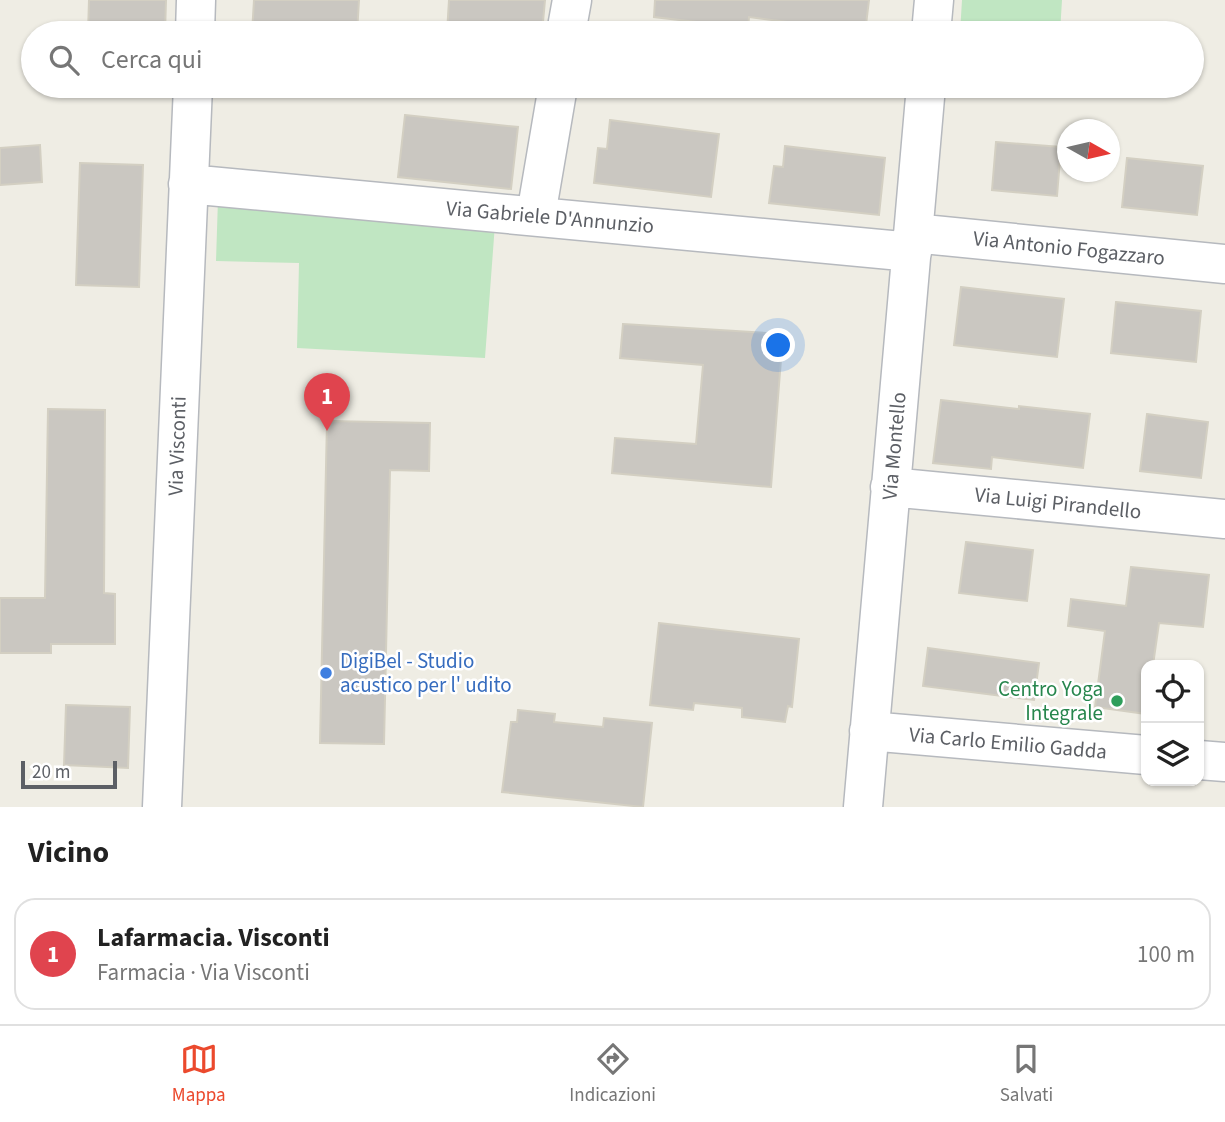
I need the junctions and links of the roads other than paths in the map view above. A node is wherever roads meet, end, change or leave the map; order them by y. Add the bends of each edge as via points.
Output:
1 (196, 0) edge
2 (572, 0) edge
3 (934, 0) edge
4 (195, 21) edge
5 (568, 21) edge
6 (932, 21) edge
7 (192, 98) edge
8 (556, 98) edge
9 (925, 98) edge
10 (188, 184) junction
11 (536, 215) junction
12 (912, 242) junction
13 (1225, 264) edge
14 (890, 487) junction
15 (1225, 519) edge
16 (869, 731) junction
17 (1141, 755) edge
18 (1204, 760) edge
19 (1225, 762) edge
20 (162, 807) edge
21 (863, 807) edge

1 - 4 street
2 - 5 street
3 - 6 street
7 - 10 street, Via Visconti
8 - 11 street
9 - 12 street, Via Montello
10 - 11 street, Via Gabriele D'Annunzio
10 - 20 street, Via Visconti
11 - 12 street, Via Gabriele D'Annunzio
12 - 13 street, Via Antonio Fogazzaro
12 - 14 street, Via Montello
14 - 15 street, Via Luigi Pirandello
14 - 16 street, Via Montello
16 - 17 street, Via Carlo Emilio Gadda
16 - 21 street, Via Montello
18 - 19 street

